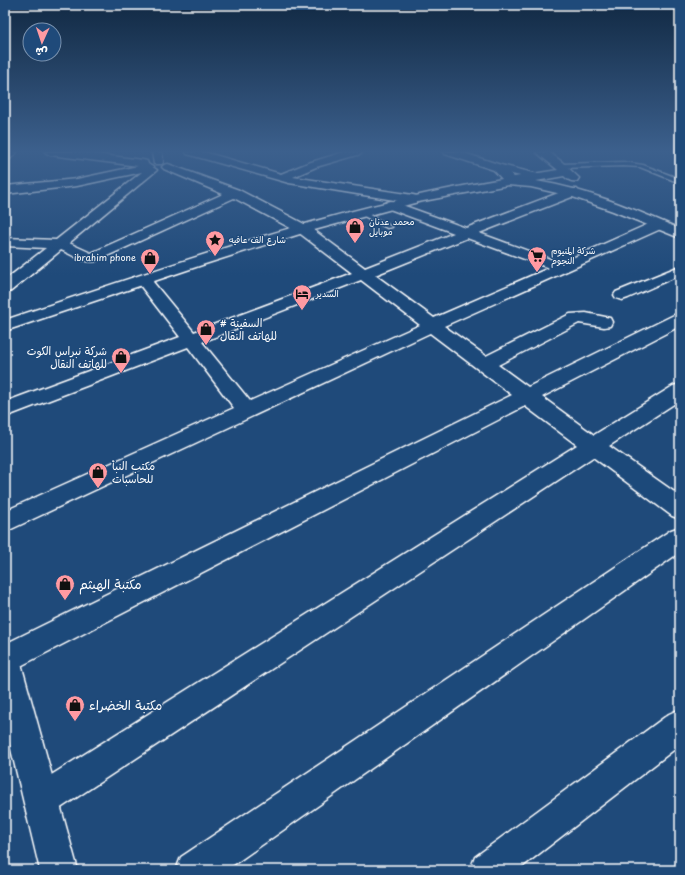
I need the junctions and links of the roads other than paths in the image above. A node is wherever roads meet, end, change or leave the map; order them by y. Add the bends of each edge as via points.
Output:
1 (126, 193) edge
2 (235, 193) joint
3 (370, 193) edge
4 (448, 193) edge
5 (571, 193) edge
6 (575, 193) edge
7 (591, 193) edge
8 (413, 199) junction
9 (391, 205) junction
10 (615, 207) junction
11 (362, 213) junction
12 (658, 225) junction
13 (389, 227) dead end
14 (303, 229) junction
15 (468, 232) junction
16 (680, 234) edge
17 (5, 242) edge
18 (60, 244) junction
19 (562, 268) junction
20 (680, 270) edge
21 (364, 274) junction
22 (144, 280) junction
23 (5, 288) edge
24 (622, 295) dead end
25 (680, 319) edge
26 (604, 322) dead end
27 (5, 326) edge
28 (433, 326) junction
29 (191, 339) junction
30 (485, 364) junction
31 (680, 391) edge
32 (526, 396) junction
33 (5, 410) edge
34 (247, 411) junction
35 (593, 446) junction
36 (680, 509) edge
37 (5, 522) edge
38 (680, 538) edge
39 (5, 659) edge
40 (680, 725) edge
41 (41, 801) junction
42 (59, 870) edge
43 (194, 870) edge
44 (488, 870) edge

1 - 18 street
2 - 14 street
2 - 18 street via 91,258
3 - 8 street
4 - 8 street
5 - 15 street
6 - 10 street
7 - 10 street
8 - 9 street
9 - 11 street
9 - 15 street
10 - 12 street
11 - 13 lane
11 - 14 street
12 - 16 street
12 - 19 street
14 - 21 street
14 - 22 street
15 - 19 street
15 - 21 street
17 - 18 street
18 - 23 street
19 - 28 street
20 - 24 street
21 - 28 street
21 - 29 street
22 - 27 street
22 - 29 street
25 - 32 street
26 - 30 street via 576,318
28 - 30 street
28 - 34 street
29 - 33 street
29 - 34 street
30 - 32 street
31 - 35 street
32 - 35 street
32 - 39 street
34 - 37 street
35 - 36 street
35 - 41 street
38 - 43 street
39 - 41 street
40 - 44 street
41 - 42 street

